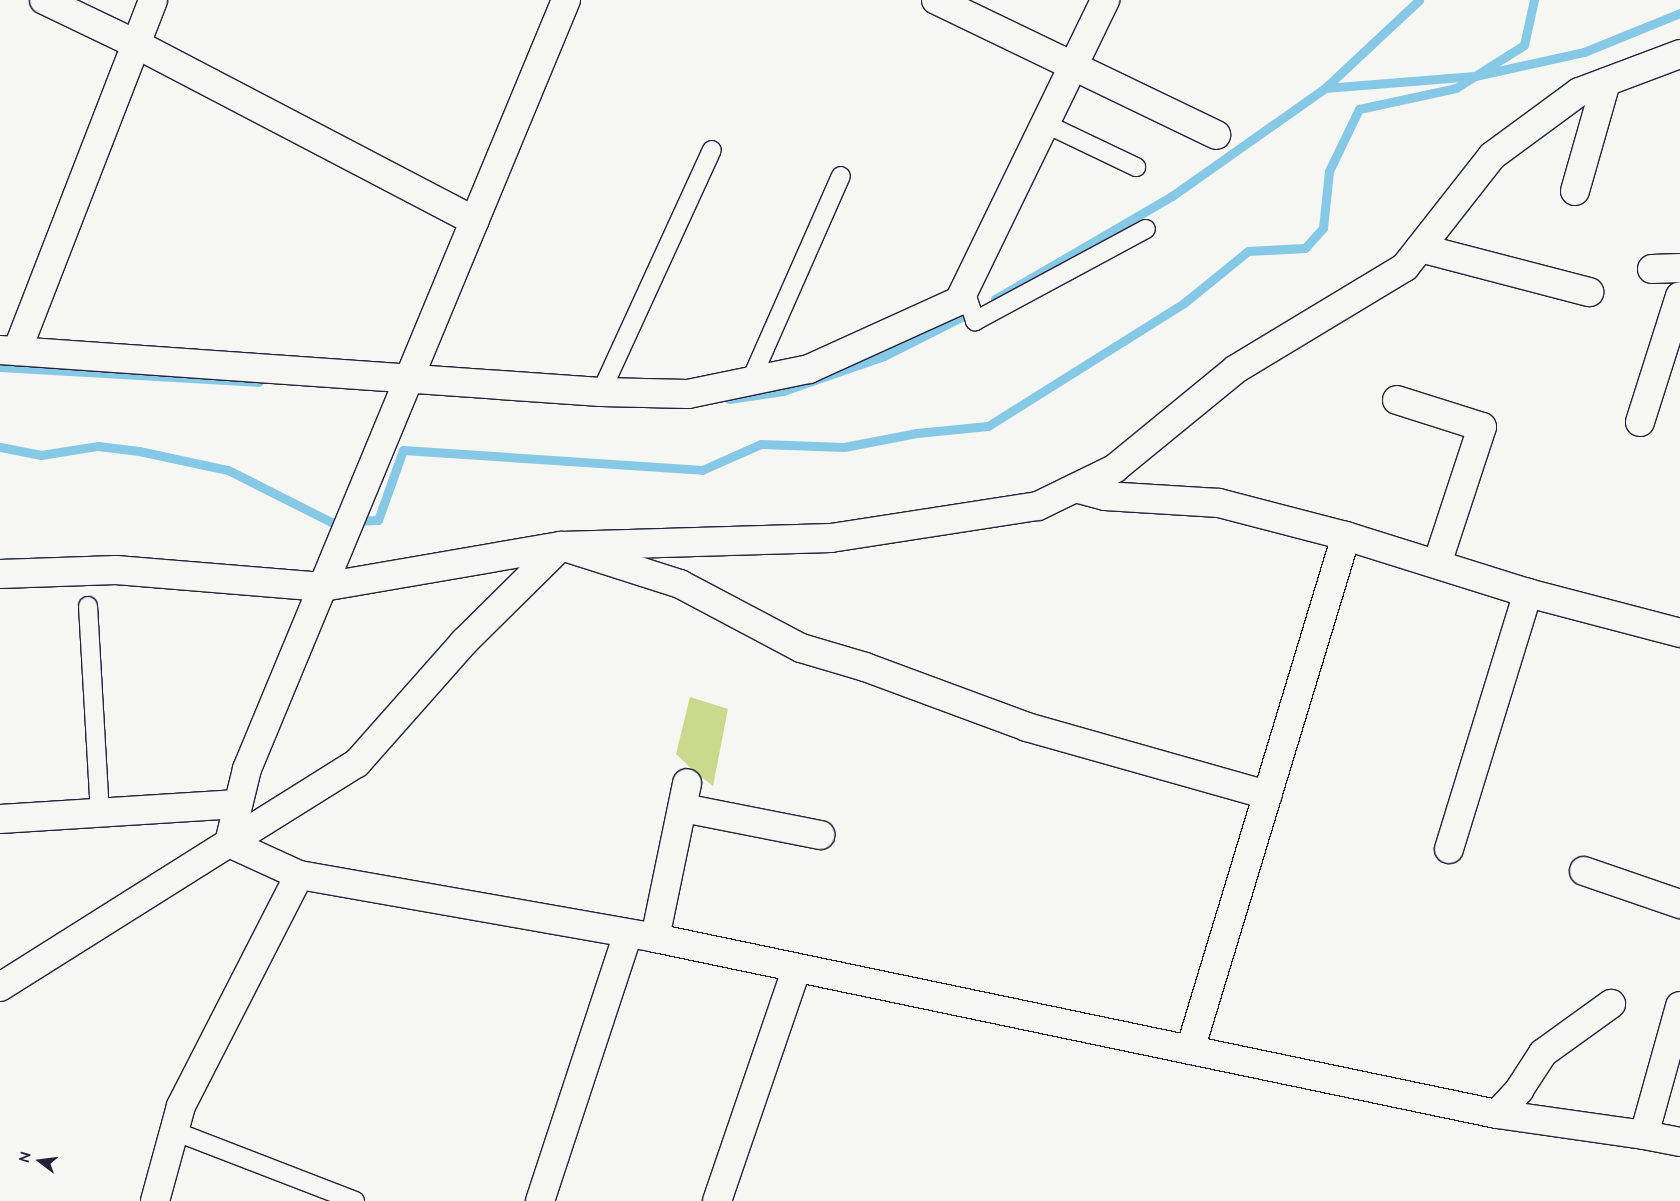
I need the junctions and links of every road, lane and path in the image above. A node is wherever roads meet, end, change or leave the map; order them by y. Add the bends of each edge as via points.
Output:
1 (44, 0) edge
2 (153, 0) edge
3 (566, 0) edge
4 (936, 0) edge
5 (1105, 0) edge
6 (136, 44) junction
7 (1680, 54) edge
8 (1073, 68) junction
9 (1606, 82) junction
10 (1046, 124) junction
11 (1216, 135) dead end
12 (712, 150) dead end
13 (1136, 167) dead end
14 (841, 176) dead end
15 (1575, 191) dead end
16 (474, 221) junction
17 (1146, 228) dead end
18 (1420, 248) junction
19 (1680, 268) edge
20 (1652, 269) dead end
21 (965, 290) junction
22 (1589, 292) dead end
23 (1680, 296) edge
24 (9, 351) edge
25 (750, 382) junction
26 (404, 389) junction
27 (601, 392) junction
28 (1397, 400) dead end
29 (1640, 422) dead end
30 (1075, 488) junction
31 (1346, 536) junction
32 (561, 546) junction
33 (1437, 564) junction
34 (0, 574) edge
35 (323, 587) junction
36 (1528, 593) junction
37 (88, 606) dead end
38 (1680, 633) edge
39 (1268, 795) junction
40 (238, 804) junction
41 (100, 813) junction
42 (0, 819) edge
43 (820, 835) dead end
44 (229, 843) junction
45 (1449, 849) dead end
46 (1584, 871) dead end
47 (299, 875) junction
48 (1680, 904) edge
49 (628, 934) junction
50 (656, 938) junction
51 (797, 968) junction
52 (0, 987) edge
53 (1611, 1004) dead end
54 (1680, 1006) edge
55 (1190, 1050) junction
56 (1496, 1114) junction
57 (174, 1131) junction
58 (1644, 1135) junction
59 (1680, 1142) edge
60 (155, 1201) edge
61 (355, 1201) edge
62 (540, 1201) edge
63 (717, 1201) edge

1 - 6 street
2 - 6 street
3 - 16 street
4 - 8 street
5 - 8 street
6 - 16 street
6 - 24 street
7 - 9 street
8 - 10 street
8 - 11 street
9 - 15 street
9 - 18 street via 1579,92 1492,156
10 - 13 lane
10 - 21 street
12 - 27 lane
14 - 25 lane
16 - 26 street
17 - 21 lane via 975,321
18 - 22 street
18 - 30 street via 1405,267 1236,369 1114,469
19 - 20 street
21 - 25 street via 959,301 809,369
23 - 29 street
24 - 26 street
25 - 27 street via 688,394
26 - 27 street
26 - 35 street
28 - 33 street via 1482,427
30 - 31 street via 1105,496 1219,504
30 - 32 street via 1038,506 831,538
31 - 33 street
31 - 39 street
32 - 35 street
32 - 39 street via 680,584 801,648 865,667 1027,727
32 - 44 street via 464,642 357,763
33 - 36 street
34 - 35 street via 116,570
35 - 40 street via 247,769
36 - 38 street
36 - 45 street
37 - 41 lane
39 - 55 street
40 - 41 street
40 - 44 street
41 - 42 street
43 - 50 street via 685,795
44 - 47 street
44 - 52 street
46 - 48 street
47 - 49 street
47 - 57 street via 181,1106
49 - 50 street
49 - 62 street
50 - 51 street
51 - 55 street
51 - 63 street
53 - 56 street via 1543,1053 1519,1090
54 - 58 street
55 - 56 street
56 - 58 street
57 - 60 street
57 - 61 lane
58 - 59 street

